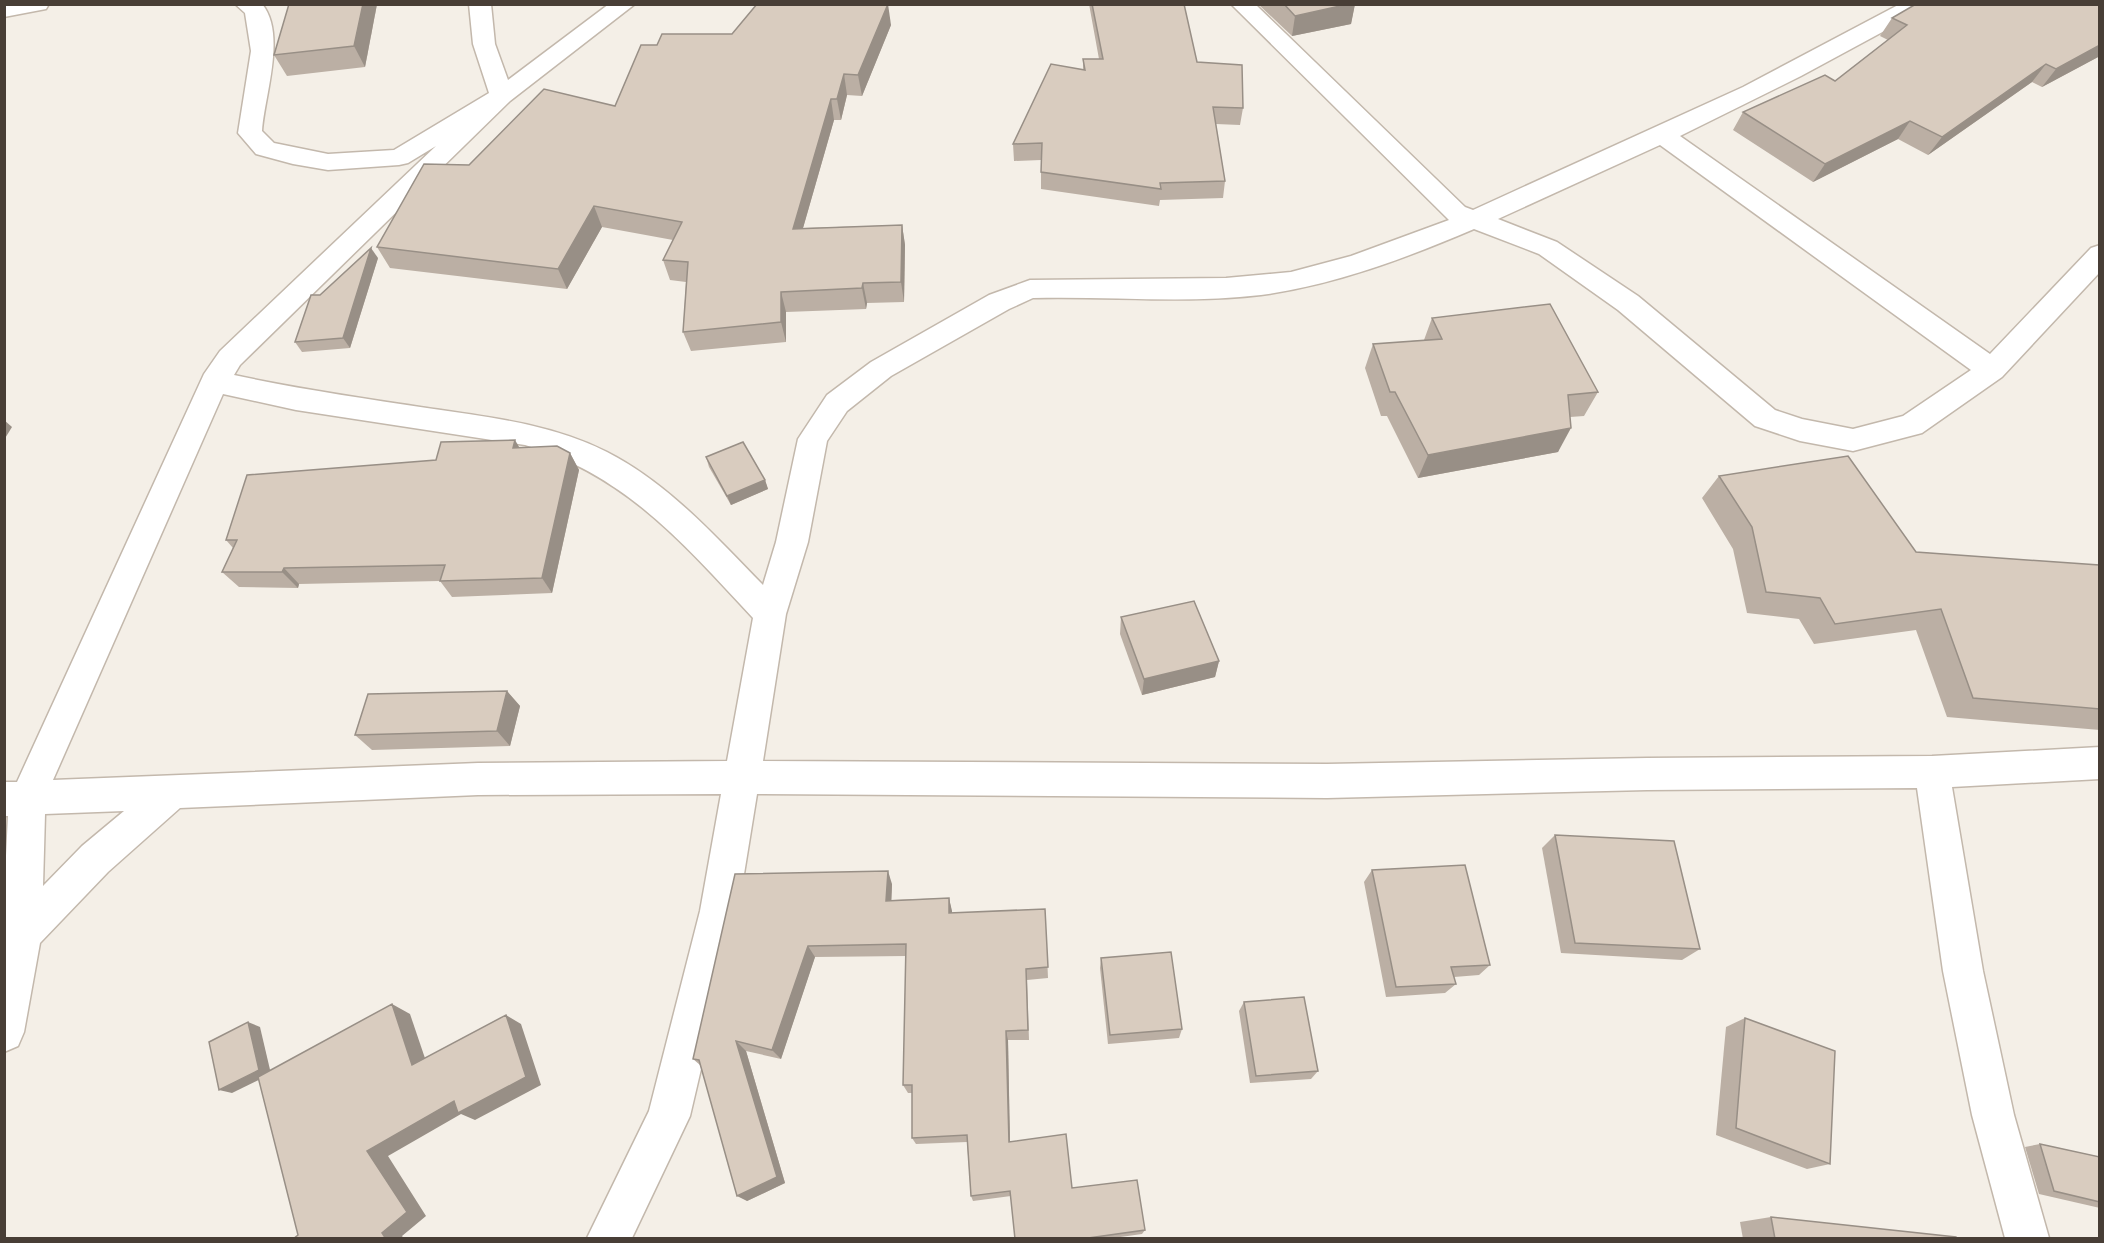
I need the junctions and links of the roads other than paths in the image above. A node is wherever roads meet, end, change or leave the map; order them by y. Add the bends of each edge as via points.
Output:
1 (38, 4) edge
2 (246, 4) edge
3 (480, 4) edge
4 (624, 4) edge
5 (1242, 4) edge
6 (1917, 4) edge
7 (4, 10) edge
8 (502, 96) junction
9 (1662, 135) junction
10 (1473, 221) junction
11 (2100, 254) edge
12 (1992, 370) junction
13 (214, 381) junction
14 (770, 614) junction
15 (2100, 763) edge
16 (1932, 772) junction
17 (743, 777) junction
18 (172, 792) junction
19 (16, 799) edge
20 (22, 934) junction
21 (4, 1032) edge
22 (609, 1239) edge
23 (2027, 1239) edge

1 - 7 street
2 - 8 street via 255,10 262,59 250,111 250,133 265,149 328,162 399,157
3 - 8 street via 484,44
4 - 8 street
5 - 10 street via 1439,199
6 - 9 street via 1849,45
8 - 13 street via 230,358
9 - 10 street
9 - 12 street
10 - 12 street via 1548,248 1628,303 1765,418 1800,430 1853,440 1912,424
10 - 14 street via 1393,252 1291,281 1243,287 1030,289 999,302 881,369 837,403 813,439 792,542
11 - 12 street
13 - 14 street via 307,400 525,434 550,439 591,456 639,485
13 - 19 street
14 - 17 street
15 - 16 street
16 - 17 street via 1327,780
16 - 23 street via 1964,971 1993,1115
17 - 18 street via 478,779
17 - 22 street via 719,911 669,1116
18 - 19 street
18 - 20 street via 95,859
19 - 20 street
20 - 21 street

